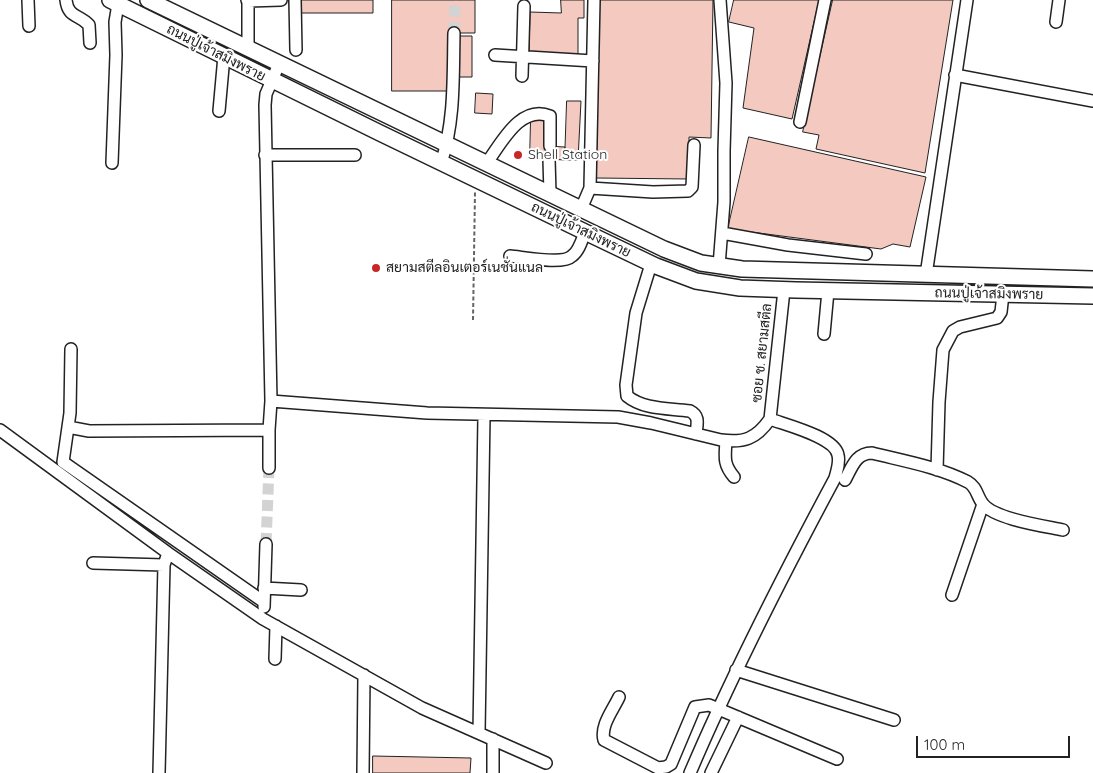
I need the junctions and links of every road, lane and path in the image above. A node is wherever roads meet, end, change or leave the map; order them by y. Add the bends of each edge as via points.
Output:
1 (28, 0) edge
2 (66, 0) edge
3 (148, 0) edge
4 (248, 0) edge
5 (281, 0) edge
6 (295, 0) edge
7 (594, 0) edge
8 (720, 0) edge
9 (825, 0) edge
10 (967, 0) edge
11 (1059, 0) edge
12 (114, 2) edge
13 (524, 6) dead end
14 (1056, 22) dead end
15 (29, 26) dead end
16 (454, 33) tunnel mouth
17 (90, 43) dead end
18 (248, 49) junction
19 (296, 50) dead end
20 (495, 55) dead end
21 (224, 56) junction
22 (522, 57) junction
23 (593, 61) junction
24 (279, 64) junction
25 (955, 74) junction
26 (522, 76) dead end
27 (271, 80) junction
28 (1093, 101) edge
29 (219, 111) dead end
30 (800, 122) dead end
31 (447, 145) junction
32 (694, 145) dead end
33 (550, 146) dead end
34 (265, 155) junction
35 (355, 155) dead end
36 (549, 159) dead end
37 (112, 163) dead end
38 (441, 163) junction
39 (486, 164) junction
40 (476, 179) junction
41 (590, 188) junction
42 (550, 194) junction
43 (581, 209) junction
44 (585, 232) junction
45 (722, 233) junction
46 (866, 254) dead end
47 (510, 256) dead end
48 (651, 264) junction
49 (719, 266) junction
50 (926, 275) junction
51 (1093, 279) edge
52 (784, 290) junction
53 (828, 291) junction
54 (1003, 294) junction
55 (1093, 296) edge
56 (473, 320) dead end
57 (824, 334) dead end
58 (71, 349) dead end
59 (271, 401) junction
60 (484, 416) junction
61 (770, 419) junction
62 (68, 427) junction
63 (0, 430) edge
64 (269, 430) junction
65 (696, 434) junction
66 (726, 441) junction
67 (268, 468) tunnel mouth
68 (937, 470) junction
69 (734, 477) dead end
70 (845, 480) dead end
71 (983, 504) junction
72 (1063, 530) dead end
73 (266, 544) tunnel mouth
74 (168, 553) junction
75 (94, 563) dead end
76 (164, 566) junction
77 (264, 588) junction
78 (301, 590) dead end
79 (952, 595) dead end
80 (264, 602) junction
81 (263, 619) junction
82 (276, 626) junction
83 (275, 659) dead end
84 (736, 670) junction
85 (364, 675) junction
86 (619, 697) dead end
87 (718, 708) junction
88 (738, 717) junction
89 (894, 720) dead end
90 (479, 733) junction
91 (493, 740) junction
92 (837, 760) dead end
93 (546, 763) dead end
94 (158, 773) edge
95 (363, 773) edge
96 (493, 773) edge
97 (690, 773) edge
98 (711, 773) edge

1 - 15 street
2 - 17 street via 70,12 89,25
3 - 18 main road, ถนนปู่เจ้าสมิงพราย
4 - 5 street
4 - 18 street
6 - 19 street
7 - 23 street
8 - 45 street via 726,82
9 - 30 street
10 - 25 street
11 - 14 street
12 - 21 main road, ถนนปู่เจ้าสมิงพราย
12 - 37 street via 116,55
13 - 22 street
16 - 31 street
18 - 24 main road, ถนนปู่เจ้าสมิงพราย
20 - 22 street
21 - 27 main road, ถนนปู่เจ้าสมิงพราย
21 - 29 street
22 - 23 street
22 - 26 street
23 - 41 street
24 - 27 street
24 - 31 main road, ถนนปู่เจ้าสมิงพราย
25 - 28 street
25 - 50 street
27 - 34 street via 265,105
27 - 38 main road, ถนนปู่เจ้าสมิงพราย
31 - 38 street
31 - 39 main road, ถนนปู่เจ้าสมิงพราย
32 - 41 street via 692,187 688,191
33 - 39 street via 550,116 532,114 512,129
34 - 35 street
34 - 59 street
36 - 42 street
38 - 40 main road, ถนนปู่เจ้าสมิงพราย
39 - 42 main road, ถนนปู่เจ้าสมิงพราย
40 - 44 main road, ถนนปู่เจ้าสมิงพราย
40 - 56 path
41 - 43 street
42 - 43 main road, ถนนปู่เจ้าสมิงพราย
43 - 49 main road, ถนนปู่เจ้าสมิงพราย via 664,249
44 - 47 street via 572,257 548,260
44 - 48 main road, ถนนปู่เจ้าสมิงพราย
45 - 46 street
45 - 49 street
48 - 52 main road, ถนนปู่เจ้าสมิงพราย via 696,281
48 - 65 street via 636,312 627,396 648,406 690,411 698,419
49 - 50 main road, ถนนปู่เจ้าสมิงพราย via 797,272
50 - 51 main road, ถนนปู่เจ้าสมิงพราย
52 - 53 main road, ถนนปู่เจ้าสมิงพราย
52 - 61 street, ซอย ช. สยามสตีล
53 - 54 main road, ถนนปู่เจ้าสมิงพราย
53 - 57 street
54 - 55 main road, ถนนปู่เจ้าสมิงพราย
54 - 68 street via 997,318 953,331 943,350
58 - 62 street
59 - 60 street
59 - 64 street
60 - 65 street via 618,417
60 - 90 street
61 - 66 street via 761,432 747,439
61 - 84 street via 830,443 836,448 839,466
62 - 64 street via 89,431
62 - 80 street via 63,462
63 - 74 street
64 - 67 street
65 - 66 street
66 - 69 street via 727,469
68 - 70 street via 865,453 859,456
68 - 71 street via 970,483
71 - 72 street via 1014,519
71 - 79 street
73 - 77 street
74 - 76 street
74 - 81 street
75 - 76 street
76 - 94 street
77 - 78 street
77 - 80 street
80 - 81 street
81 - 82 street
82 - 83 street
82 - 85 street
84 - 87 street
84 - 89 street
85 - 90 street via 422,708
85 - 95 street
86 - 87 street via 604,727 604,740 658,768 671,764 695,707 709,705
87 - 88 street
87 - 97 street
88 - 92 street
88 - 98 street
90 - 91 street
91 - 93 street
91 - 96 street

